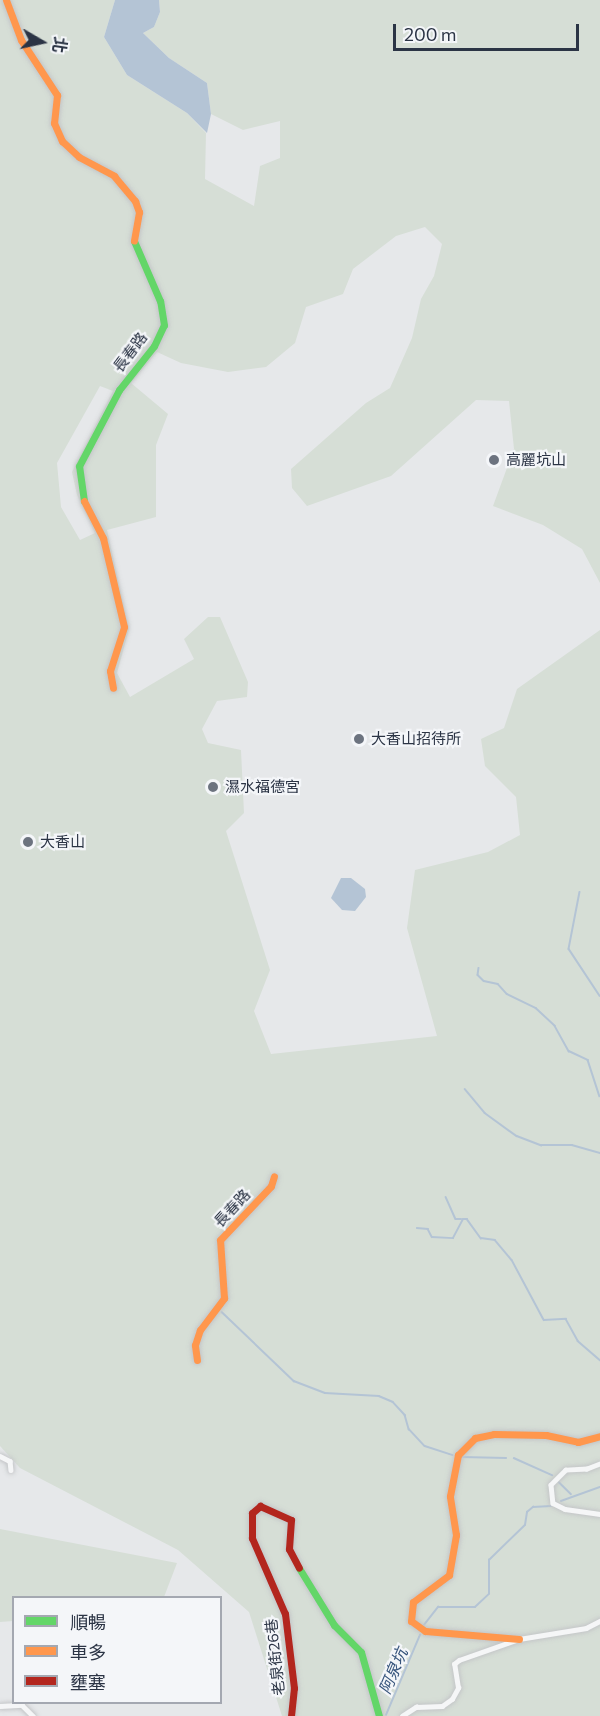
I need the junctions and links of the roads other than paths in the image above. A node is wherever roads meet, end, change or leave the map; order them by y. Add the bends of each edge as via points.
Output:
1 (6, 0) edge
2 (113, 688) dead end
3 (274, 1176) dead end
4 (197, 1360) dead end
5 (600, 1436) edge
6 (0, 1456) edge
7 (600, 1464) edge
8 (11, 1470) dead end
9 (600, 1514) edge
10 (600, 1621) edge
11 (519, 1639) junction
12 (0, 1706) edge
13 (33, 1716) edge
14 (291, 1716) edge
15 (379, 1716) edge
16 (402, 1716) edge

1 - 2 street, 長春路 via 21,40 57,95 54,123 62,141 79,157 114,176 135,201 139,212 133,244 160,301 164,325 154,346 119,390 79,466 84,500 103,538 124,627 110,671
3 - 4 street, 長春路 via 272,1186 220,1240 224,1298 200,1330 195,1346
5 - 11 street via 578,1442 546,1435 494,1434 475,1438 458,1455 450,1496 456,1535 449,1575 413,1602 411,1621 425,1631
6 - 8 street via 10,1461
7 - 9 street via 566,1470 550,1485 553,1503 565,1509
10 - 11 street via 586,1628
11 - 16 street via 459,1660 454,1664 458,1688 452,1699 442,1706 416,1707
12 - 13 street via 22,1705
14 - 15 street, 老泉街26巷 via 294,1688 285,1614 252,1538 252,1513 260,1506 291,1520 290,1549 294,1561 334,1625 362,1652

